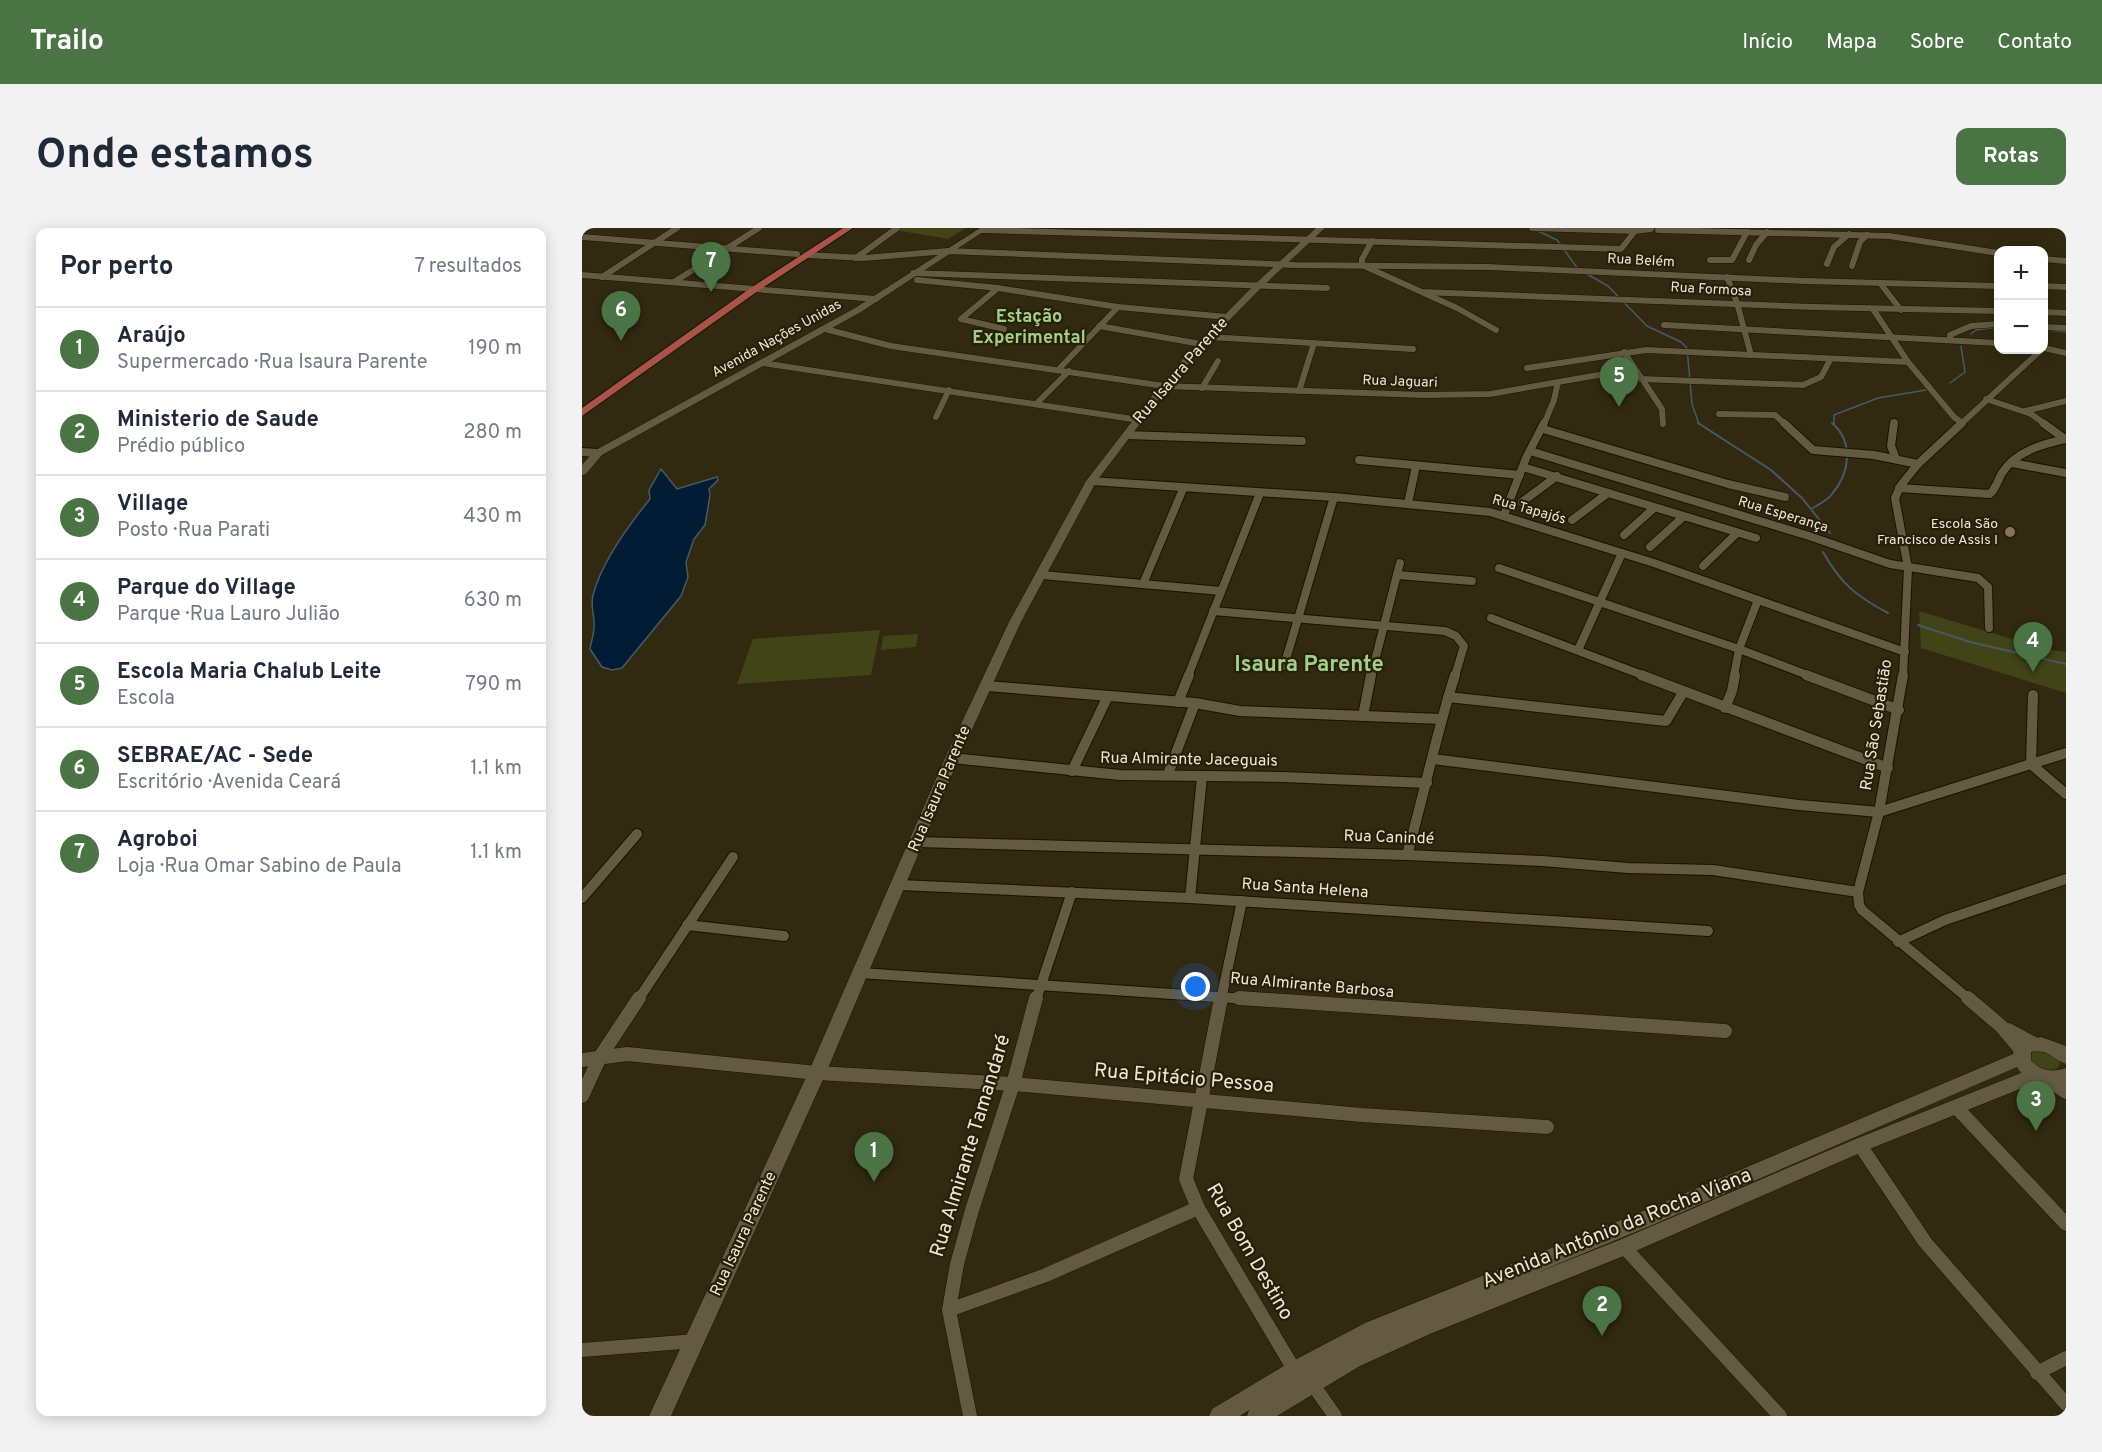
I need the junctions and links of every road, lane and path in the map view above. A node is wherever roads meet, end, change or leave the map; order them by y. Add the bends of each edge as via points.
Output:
1 (588, 228) edge
2 (677, 228) edge
3 (759, 228) edge
4 (841, 228) edge
5 (849, 228) edge
6 (897, 228) edge
7 (1131, 228) edge
8 (1169, 228) edge
9 (1321, 228) edge
10 (1532, 228) edge
11 (1550, 228) edge
12 (1668, 228) edge
13 (1854, 228) edge
14 (984, 229) edge
15 (1586, 229) edge
16 (1655, 229) edge
17 (1678, 230) junction
18 (1635, 231) junction
19 (1747, 232) junction
20 (1767, 232) junction
21 (1849, 234) junction
22 (582, 235) edge
23 (1121, 235) junction
24 (1867, 235) junction
25 (1160, 236) junction
26 (1309, 240) junction
27 (1372, 241) junction
28 (658, 242) junction
29 (730, 247) junction
30 (948, 251) junction
31 (1994, 252) edge
32 (802, 254) junction
33 (855, 258) junction
34 (1710, 260) dead end
35 (1749, 260) dead end
36 (2048, 260) edge
37 (2063, 261) edge
38 (1283, 264) junction
39 (1827, 264) dead end
40 (1362, 265) junction
41 (1852, 266) dead end
42 (2066, 270) edge
43 (914, 273) junction
44 (582, 275) edge
45 (602, 277) junction
46 (1727, 277) junction
47 (905, 279) junction
48 (674, 282) junction
49 (1880, 283) junction
50 (1258, 286) junction
51 (1994, 286) edge
52 (2048, 286) edge
53 (2066, 287) edge
54 (749, 288) junction
55 (998, 288) junction
56 (1327, 288) dead end
57 (1422, 292) junction
58 (876, 299) junction
59 (1737, 303) junction
60 (1118, 307) junction
61 (1873, 309) junction
62 (1901, 310) junction
63 (1994, 311) edge
64 (2048, 312) edge
65 (2066, 313) edge
66 (1227, 317) junction
67 (1664, 325) dead end
68 (1994, 325) edge
69 (1099, 326) junction
70 (2048, 327) edge
71 (2066, 328) edge
72 (825, 329) junction
73 (1004, 329) dead end
74 (1496, 330) dead end
75 (1744, 330) junction
76 (1894, 338) junction
77 (1205, 340) junction
78 (1950, 340) junction
79 (1314, 343) junction
80 (1994, 343) edge
81 (1413, 350) dead end
82 (2048, 350) edge
83 (1623, 352) junction
84 (2065, 353) edge
85 (2036, 354) edge
86 (1751, 355) junction
87 (1830, 360) junction
88 (1218, 361) dead end
89 (1908, 362) junction
90 (762, 363) junction
91 (1527, 368) dead end
92 (1633, 369) junction
93 (1058, 370) junction
94 (1069, 371) junction
95 (1641, 379) junction
96 (1558, 382) junction
97 (1164, 386) junction
98 (1202, 388) junction
99 (949, 390) junction
100 (1299, 391) junction
101 (1986, 399) junction
102 (2066, 401) edge
103 (582, 404) edge
104 (1036, 404) junction
105 (2025, 411) junction
106 (582, 413) edge
107 (1719, 414) dead end
108 (936, 417) dead end
109 (1139, 420) junction
110 (1894, 423) dead end
111 (1962, 423) junction
112 (1663, 424) dead end
113 (1543, 429) junction
114 (1127, 435) junction
115 (2066, 439) edge
116 (1302, 441) dead end
117 (1530, 451) junction
118 (582, 452) edge
119 (598, 453) junction
120 (1896, 459) junction
121 (1359, 460) dead end
122 (2012, 463) junction
123 (1918, 464) junction
124 (1416, 466) junction
125 (1521, 471) junction
126 (582, 472) edge
127 (2066, 473) edge
128 (1557, 476) junction
129 (1091, 480) junction
130 (1899, 488) junction
131 (1183, 489) junction
132 (1260, 493) junction
133 (1608, 493) junction
134 (1334, 497) junction
135 (1785, 497) dead end
136 (1522, 502) dead end
137 (1408, 504) junction
138 (1654, 508) junction
139 (1504, 515) junction
140 (1683, 517) junction
141 (1572, 520) dead end
142 (1737, 533) junction
143 (1624, 535) dead end
144 (1756, 538) dead end
145 (1650, 547) dead end
146 (1622, 553) junction
147 (1400, 563) dead end
148 (1703, 566) dead end
149 (1499, 568) dead end
150 (1908, 568) junction
151 (1042, 575) junction
152 (1397, 575) junction
153 (1472, 581) dead end
154 (1143, 584) junction
155 (1221, 591) junction
156 (1758, 600) junction
157 (1600, 602) junction
158 (1213, 611) junction
159 (1491, 618) dead end
160 (1298, 619) junction
161 (1383, 627) junction
162 (1989, 628) dead end
163 (1739, 649) junction
164 (1578, 650) junction
165 (1905, 652) junction
166 (1284, 666) dead end
167 (987, 686) junction
168 (1684, 690) junction
169 (2033, 695) dead end
170 (1108, 696) junction
171 (1448, 696) junction
172 (1178, 702) junction
173 (1195, 703) junction
174 (1725, 708) junction
175 (1899, 710) junction
176 (1363, 716) junction
177 (1441, 719) junction
178 (2066, 753) edge
179 (952, 758) junction
180 (1433, 759) junction
181 (2031, 764) junction
182 (1888, 768) junction
183 (1072, 771) junction
184 (1168, 774) junction
185 (1202, 777) junction
186 (1427, 783) junction
187 (2066, 794) edge
188 (1879, 812) junction
189 (638, 834) dead end
190 (917, 842) junction
191 (1196, 849) junction
192 (1407, 855) junction
193 (733, 857) dead end
194 (2066, 879) edge
195 (900, 885) junction
196 (1072, 892) junction
197 (1858, 892) junction
198 (582, 898) edge
199 (1190, 898) junction
200 (1242, 901) junction
201 (687, 925) junction
202 (1708, 931) dead end
203 (784, 936) dead end
204 (1898, 942) junction
205 (860, 973) junction
206 (1040, 986) junction
207 (1223, 995) junction
208 (1725, 1030) dead end
209 (2043, 1050) edge
210 (600, 1057) junction
211 (582, 1060) edge
212 (817, 1073) junction
213 (2066, 1075) edge
214 (2041, 1077) junction
215 (1013, 1084) junction
216 (2066, 1092) edge
217 (582, 1096) edge
218 (1200, 1099) junction
219 (1956, 1107) junction
220 (1547, 1127) dead end
221 (1860, 1145) junction
222 (1198, 1208) junction
223 (2066, 1224) edge
224 (1624, 1247) junction
225 (949, 1310) junction
226 (695, 1341) junction
227 (582, 1350) edge
228 (2066, 1358) edge
229 (2037, 1373) junction
230 (1303, 1376) junction
231 (2066, 1404) edge
232 (660, 1416) edge
233 (970, 1416) edge
234 (1220, 1416) edge
235 (1258, 1416) edge
236 (1335, 1416) edge
237 (1780, 1416) edge

1 - 22 street
2 - 28 street
3 - 29 street
4 - 32 main road
5 - 32 main road
6 - 33 street
7 - 23 street
8 - 25 street
9 - 26 street, Rua Isaura Parente
10 - 11 street
11 - 15 street
12 - 17 street
13 - 21 street
14 - 23 street
14 - 30 street, Avenida Nações Unidas
15 - 18 street
16 - 17 street
16 - 18 street
17 - 19 street
18 - 27 street via 1621,249
19 - 20 street
19 - 34 street via 1732,260
20 - 21 street
20 - 35 street
21 - 24 street
21 - 39 street via 1834,247
22 - 28 street, Rua Belém
23 - 25 street
24 - 31 street
24 - 41 street via 1860,242
25 - 26 street
26 - 27 street
26 - 38 street, Rua Isaura Parente
27 - 40 street
28 - 29 street, Rua Belém
28 - 45 street
29 - 32 street, Rua Belém
29 - 48 street
30 - 33 street, Rua Belém
30 - 38 street, Rua Belém
30 - 43 street, Avenida Nações Unidas
32 - 33 street, Rua Belém
32 - 54 main road
36 - 37 street
37 - 42 street
38 - 40 street, Rua Belém
38 - 50 street, Rua Isaura Parente
40 - 46 street, Rua Belém
40 - 57 street
43 - 47 street, Avenida Nações Unidas
43 - 50 street
44 - 45 street
45 - 48 street
46 - 49 street, Rua Belém
46 - 59 street
47 - 55 street
47 - 58 street, Avenida Nações Unidas
48 - 54 street
49 - 51 street, Rua Belém
49 - 62 street
50 - 56 street
50 - 66 street, Rua Isaura Parente
52 - 53 street
54 - 58 street
54 - 103 main road
54 - 106 main road
55 - 60 street
55 - 73 street via 961,319
57 - 59 street, Rua Formosa
57 - 74 street
58 - 72 street, Avenida Nações Unidas
59 - 61 street, Rua Formosa
59 - 75 street
60 - 66 street
60 - 69 street
61 - 62 street, Rua Formosa
61 - 76 street
62 - 63 street, Rua Formosa
64 - 65 street
66 - 77 street, Rua Isaura Parente
67 - 75 street
68 - 78 street via 1957,330
69 - 77 street
69 - 93 street
70 - 71 street
72 - 90 street, Avenida Nações Unidas
72 - 93 street, Rua Jaguari via 883,344
75 - 76 street
75 - 86 street
76 - 78 street
76 - 89 street
77 - 79 street
77 - 97 street, Rua Isaura Parente
78 - 80 street
79 - 81 street
79 - 100 street
82 - 84 street
83 - 86 street
83 - 91 street
83 - 92 street
85 - 101 street
86 - 87 street
87 - 89 street
87 - 95 street via 1826,372 1807,385
88 - 98 street
89 - 111 street
90 - 99 street
90 - 119 street, Avenida Nações Unidas
92 - 95 street
92 - 96 street, Rua Jaguari
93 - 94 street, Rua Jaguari
94 - 97 street, Rua Jaguari
94 - 104 street
95 - 112 street via 1662,409
96 - 100 street, Rua Jaguari via 1473,394
96 - 113 street
97 - 98 street, Rua Jaguari
97 - 109 street, Rua Isaura Parente
98 - 100 street, Rua Jaguari
99 - 104 street
99 - 108 street
101 - 105 street
101 - 111 street
102 - 105 street
104 - 109 street
105 - 115 street
107 - 120 street via 1779,416 1810,449
109 - 114 street, Rua Isaura Parente
110 - 120 street via 1891,446
111 - 123 street
113 - 117 street
113 - 135 street
114 - 116 street
114 - 129 street, Rua Isaura Parente
115 - 122 street via 2038,446
117 - 125 street
117 - 150 street, Rua Esperança
118 - 119 street
119 - 126 street, Avenida Nações Unidas
120 - 123 street
121 - 124 street
122 - 127 street
122 - 130 street via 1990,494
123 - 130 street
124 - 125 street
124 - 137 street
125 - 128 street
125 - 139 street
128 - 133 street
128 - 136 street
129 - 131 street, Rua Tapajós
129 - 151 street, Rua Isaura Parente
130 - 150 street, Rua São Sebastião via 1895,506
131 - 132 street, Rua Tapajós
131 - 154 street
132 - 134 street, Rua Tapajós
132 - 155 street
133 - 138 street
133 - 141 street
134 - 137 street, Rua Tapajós
134 - 160 street
137 - 139 street, Rua Tapajós
138 - 140 street
138 - 143 street
139 - 146 street, Rua Tapajós
140 - 142 street
140 - 145 street
142 - 144 street
142 - 148 street
146 - 156 street, Rua Tapajós
146 - 157 street
147 - 152 street
149 - 157 street
150 - 162 street, Rua Esperança via 1984,580 1989,591
150 - 165 street, Rua São Sebastião
151 - 154 street
151 - 167 street, Rua Isaura Parente via 1015,622
152 - 153 street
152 - 161 street
154 - 155 street
155 - 158 street
156 - 163 street
156 - 165 street, Rua Tapajós
157 - 163 street
157 - 164 street
158 - 160 street
158 - 172 street
159 - 164 street
160 - 161 street
160 - 166 street
161 - 171 street via 1456,635 1464,646
161 - 176 street
163 - 174 street
163 - 175 street
164 - 168 street
165 - 175 street, Rua São Sebastião
167 - 170 street
167 - 179 street, Rua Isaura Parente
168 - 171 street via 1666,721
168 - 174 street
169 - 181 street
170 - 172 street
170 - 183 street
171 - 177 street
172 - 173 street
173 - 176 street via 1240,711
173 - 184 street
174 - 182 street
175 - 182 street, Rua São Sebastião
176 - 177 street
177 - 180 street
178 - 181 street
179 - 183 street, Rua Almirante Jaceguais
179 - 190 street, Rua Isaura Parente
180 - 186 street
180 - 188 street
181 - 187 street
181 - 188 street
182 - 188 street, Rua São Sebastião
183 - 184 street, Rua Almirante Jaceguais
184 - 185 street, Rua Almirante Jaceguais
185 - 186 street, Rua Almirante Jaceguais
185 - 191 street
186 - 192 street
188 - 197 street, Rua São Sebastião
189 - 198 street
190 - 191 street, Rua Canindé
190 - 195 street, Rua Isaura Parente
191 - 192 street, Rua Canindé
191 - 199 street
192 - 197 street, Rua Canindé via 1713,870
193 - 201 street
194 - 204 street via 1945,920
195 - 196 street, Rua Santa Helena
195 - 205 street, Rua Isaura Parente
196 - 199 street, Rua Santa Helena
196 - 206 street, Rua Almirante Tamandaré
197 - 204 street via 1862,910
199 - 200 street, Rua Santa Helena
200 - 202 street, Rua Santa Helena
200 - 207 street, Rua Bom Destino
201 - 203 street
201 - 210 street
204 - 209 street via 2002,1027
205 - 206 street, Rua Almirante Barbosa
205 - 212 street, Rua Isaura Parente
206 - 207 street, Rua Almirante Barbosa
206 - 215 street, Rua Almirante Tamandaré
207 - 208 street, Rua Almirante Barbosa via 1493,1017
207 - 218 street, Rua Bom Destino
209 - 214 street via 2026,1067
209 - 230 street, Avenida Antônio da Rocha Viana via 1372,1330
210 - 211 street, Rua Epitácio Pessoa
210 - 212 street, Rua Epitácio Pessoa via 627,1054
210 - 217 street
212 - 215 street, Rua Epitácio Pessoa
212 - 226 street, Rua Isaura Parente
213 - 214 street, Avenida Antônio da Rocha Viana via 2061,1079
214 - 216 street
214 - 219 street, Avenida Antônio da Rocha Viana
215 - 218 street, Rua Epitácio Pessoa
215 - 225 street, Rua Almirante Tamandaré via 972,1210
218 - 220 street, Rua Epitácio Pessoa
218 - 222 street, Rua Bom Destino via 1186,1179
219 - 221 street, Avenida Antônio da Rocha Viana
219 - 223 street
221 - 224 street, Avenida Antônio da Rocha Viana
221 - 229 street via 1925,1242
222 - 225 street via 1046,1275
222 - 230 street, Rua Bom Destino
224 - 230 street, Avenida Antônio da Rocha Viana
224 - 237 street
225 - 233 street, Rua Almirante Tamandaré
226 - 227 street
226 - 232 street, Rua Isaura Parente
228 - 229 street
229 - 231 street
230 - 234 street, Avenida Antônio da Rocha Viana
230 - 235 street, Avenida Antônio da Rocha Viana
230 - 236 street, Rua Bom Destino

